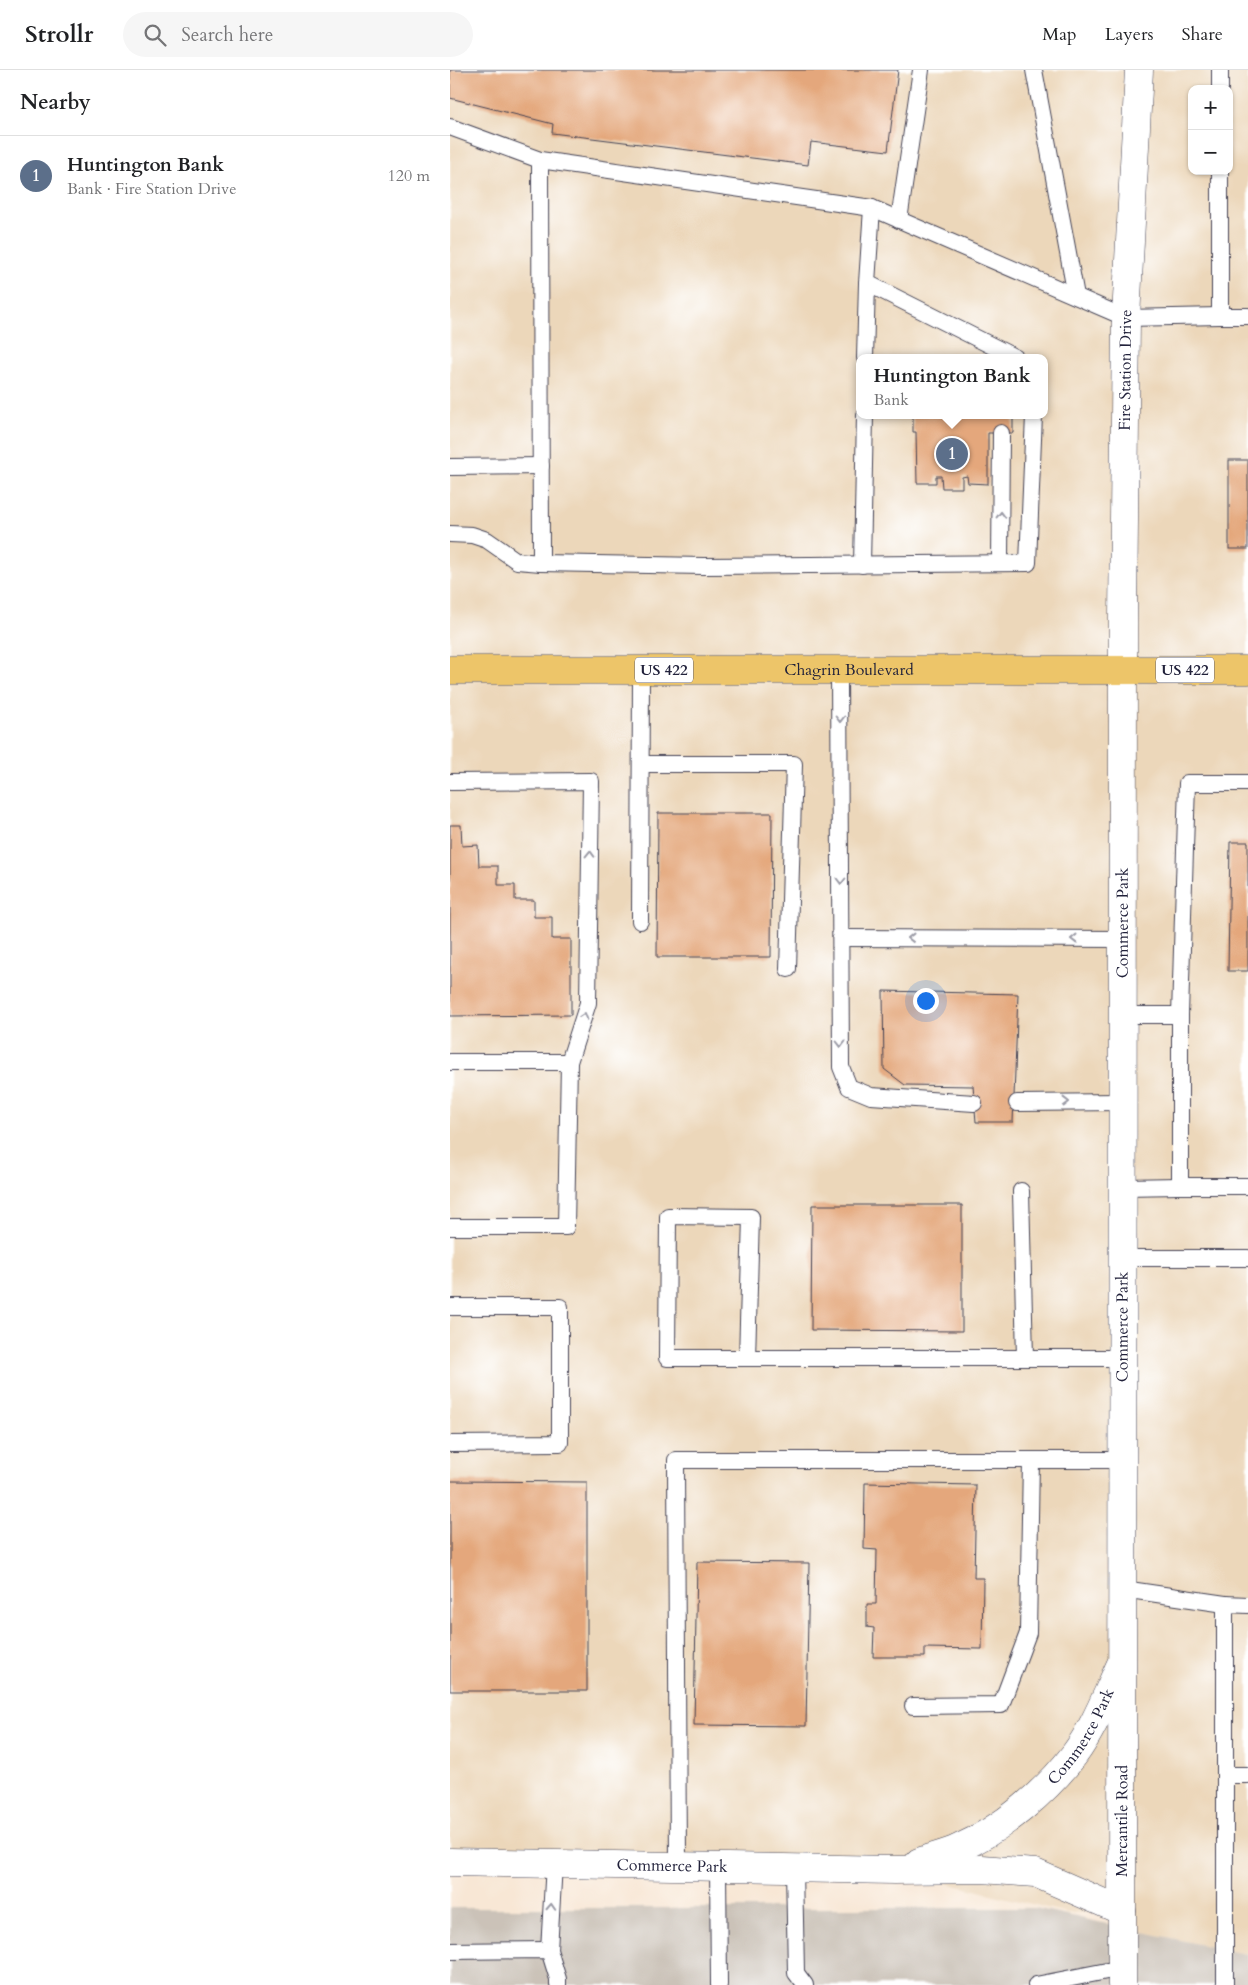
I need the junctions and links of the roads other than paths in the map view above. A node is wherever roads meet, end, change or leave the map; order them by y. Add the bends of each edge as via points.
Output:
1 (921, 70) edge
2 (1034, 70) edge
3 (1138, 70) edge
4 (1220, 70) edge
5 (1220, 85) edge
6 (450, 127) edge
7 (540, 160) junction
8 (1220, 175) edge
9 (872, 208) junction
10 (899, 220) junction
11 (866, 283) junction
12 (1076, 296) junction
13 (1220, 316) junction
14 (1248, 316) edge
15 (1126, 318) junction
16 (866, 354) edge
17 (1003, 354) edge
18 (865, 419) edge
19 (1034, 419) edge
20 (1002, 432) dead end
21 (541, 466) junction
22 (450, 467) edge
23 (450, 534) edge
24 (541, 563) junction
25 (1000, 563) junction
26 (862, 565) junction
27 (450, 670) edge
28 (641, 670) junction
29 (839, 670) junction
30 (1122, 670) junction
31 (1248, 670) edge
32 (641, 764) junction
33 (450, 782) edge
34 (1248, 784) edge
35 (640, 921) dead end
36 (841, 938) junction
37 (1122, 939) junction
38 (788, 969) dead end
39 (1123, 1015) junction
40 (1180, 1015) junction
41 (450, 1062) edge
42 (569, 1062) junction
43 (1017, 1102) dead end
44 (1123, 1102) junction
45 (974, 1104) dead end
46 (1180, 1186) junction
47 (1248, 1186) edge
48 (1123, 1187) junction
49 (1021, 1191) dead end
50 (450, 1227) edge
51 (1123, 1258) junction
52 (1248, 1258) edge
53 (450, 1307) edge
54 (747, 1358) junction
55 (1025, 1358) junction
56 (1123, 1358) junction
57 (450, 1444) edge
58 (1031, 1460) junction
59 (1123, 1460) junction
60 (1123, 1589) junction
61 (1224, 1604) junction
62 (1248, 1605) edge
63 (1123, 1658) junction
64 (913, 1706) dead end
65 (1224, 1775) junction
66 (1248, 1775) edge
67 (450, 1862) edge
68 (554, 1864) junction
69 (678, 1866) junction
70 (718, 1866) junction
71 (794, 1868) junction
72 (894, 1870) junction
73 (1122, 1911) junction
74 (549, 1950) junction
75 (450, 1951) edge
76 (1122, 1977) edge
77 (558, 1985) edge
78 (720, 1985) edge
79 (805, 1985) edge
80 (1036, 1985) edge
81 (1224, 1985) edge

1 - 10 lane
2 - 12 lane
3 - 15 street, Fire Station Drive
4 - 5 lane
6 - 7 lane
7 - 9 lane
7 - 21 lane
8 - 13 lane
9 - 10 lane
9 - 11 lane
10 - 12 lane
11 - 16 lane
11 - 17 lane
12 - 15 lane
13 - 14 lane
13 - 15 lane
15 - 30 street, Fire Station Drive
18 - 26 lane
19 - 25 lane via 1028,563
25 -> 20 lane
21 - 22 lane
21 - 24 lane
23 - 24 lane via 472,534 487,540 517,562
24 - 26 lane
25 - 26 lane
27 - 28 main road, Chagrin Boulevard / US 422
28 - 29 main road, Chagrin Boulevard / US 422
28 - 32 lane
29 - 30 main road, Chagrin Boulevard / US 422
29 -> 36 lane
30 - 31 main road, Chagrin Boulevard / US 422
30 - 37 street, Commerce Park
32 - 35 lane
32 - 38 lane via 794,764
42 -> 33 lane via 588,1002 591,780
34 - 40 lane via 1187,784
37 -> 36 lane
36 -> 45 lane via 842,1067 849,1087 871,1096
37 - 39 street, Commerce Park
39 - 40 lane
39 - 44 street, Commerce Park
40 - 46 lane
41 - 42 lane
42 - 50 lane via 566,1226
43 -> 44 lane
44 - 48 street, Commerce Park
46 - 47 lane
46 - 48 lane
48 - 51 street, Commerce Park
49 - 55 lane
51 - 52 lane
51 - 56 street, Commerce Park
53 - 57 lane via 560,1307 560,1443
54 - 54 lane via 667,1358 668,1216 751,1217
54 - 55 lane
55 - 56 lane
56 - 59 street, Commerce Park
58 - 59 lane
58 - 64 lane via 1028,1633 1001,1705
58 - 69 lane via 676,1460
59 - 60 street, Commerce Park
60 - 61 lane
60 - 63 street, Commerce Park
61 - 62 lane
61 - 65 lane
63 - 72 street, Commerce Park via 1075,1754 1044,1791 1007,1820 959,1848
63 - 73 street, Mercantile Road
65 - 66 lane
65 - 81 lane
67 - 68 street, Commerce Park
68 - 69 street, Commerce Park
74 -> 68 lane
69 - 70 street, Commerce Park
70 - 71 street, Commerce Park
70 - 78 lane
71 - 72 street, Commerce Park
71 - 79 lane via 796,1973
72 - 73 street, Commerce Park via 982,1869 1035,1873
73 - 76 street, Mercantile Road
74 - 75 lane
74 - 77 lane
76 - 80 lane

